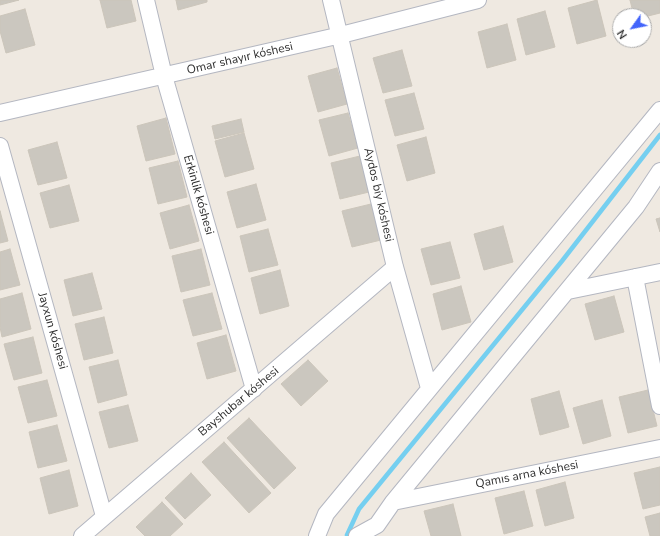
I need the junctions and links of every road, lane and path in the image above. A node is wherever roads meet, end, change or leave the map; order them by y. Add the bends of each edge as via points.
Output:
1 (146, 0) edge
2 (331, 0) edge
3 (478, 0) edge
4 (340, 36) junction
5 (164, 76) junction
6 (660, 110) edge
7 (0, 113) edge
8 (0, 146) edge
9 (660, 171) edge
10 (395, 267) junction
11 (660, 272) edge
12 (635, 277) junction
13 (568, 291) junction
14 (429, 388) junction
15 (254, 389) junction
16 (660, 406) edge
17 (660, 448) edge
18 (393, 502) junction
19 (104, 516) junction
20 (379, 531) edge
21 (82, 536) edge
22 (317, 536) edge
23 (357, 536) edge

1 - 5 street, Erkinlik kóshesi
2 - 4 street, Aydos biy kóshesi
3 - 4 street, Omar shayır kóshesi
4 - 5 street, Omar shayır kóshesi
4 - 10 street, Aydos biy kóshesi
5 - 7 street, Omar shayır kóshesi
5 - 15 street, Erkinlik kóshesi
6 - 14 street
8 - 19 street, Jayxun kóshesi
9 - 13 street via 636,207
10 - 14 street, Aydos biy kóshesi
10 - 15 street, Bayshubar kóshesi
11 - 12 street
12 - 13 street
12 - 16 street
13 - 18 street
14 - 22 street via 326,514
15 - 19 street, Bayshubar kóshesi
17 - 18 street, Qamıs arna kóshesi
18 - 20 street
19 - 21 street, Bayshubar kóshesi
20 - 23 street

